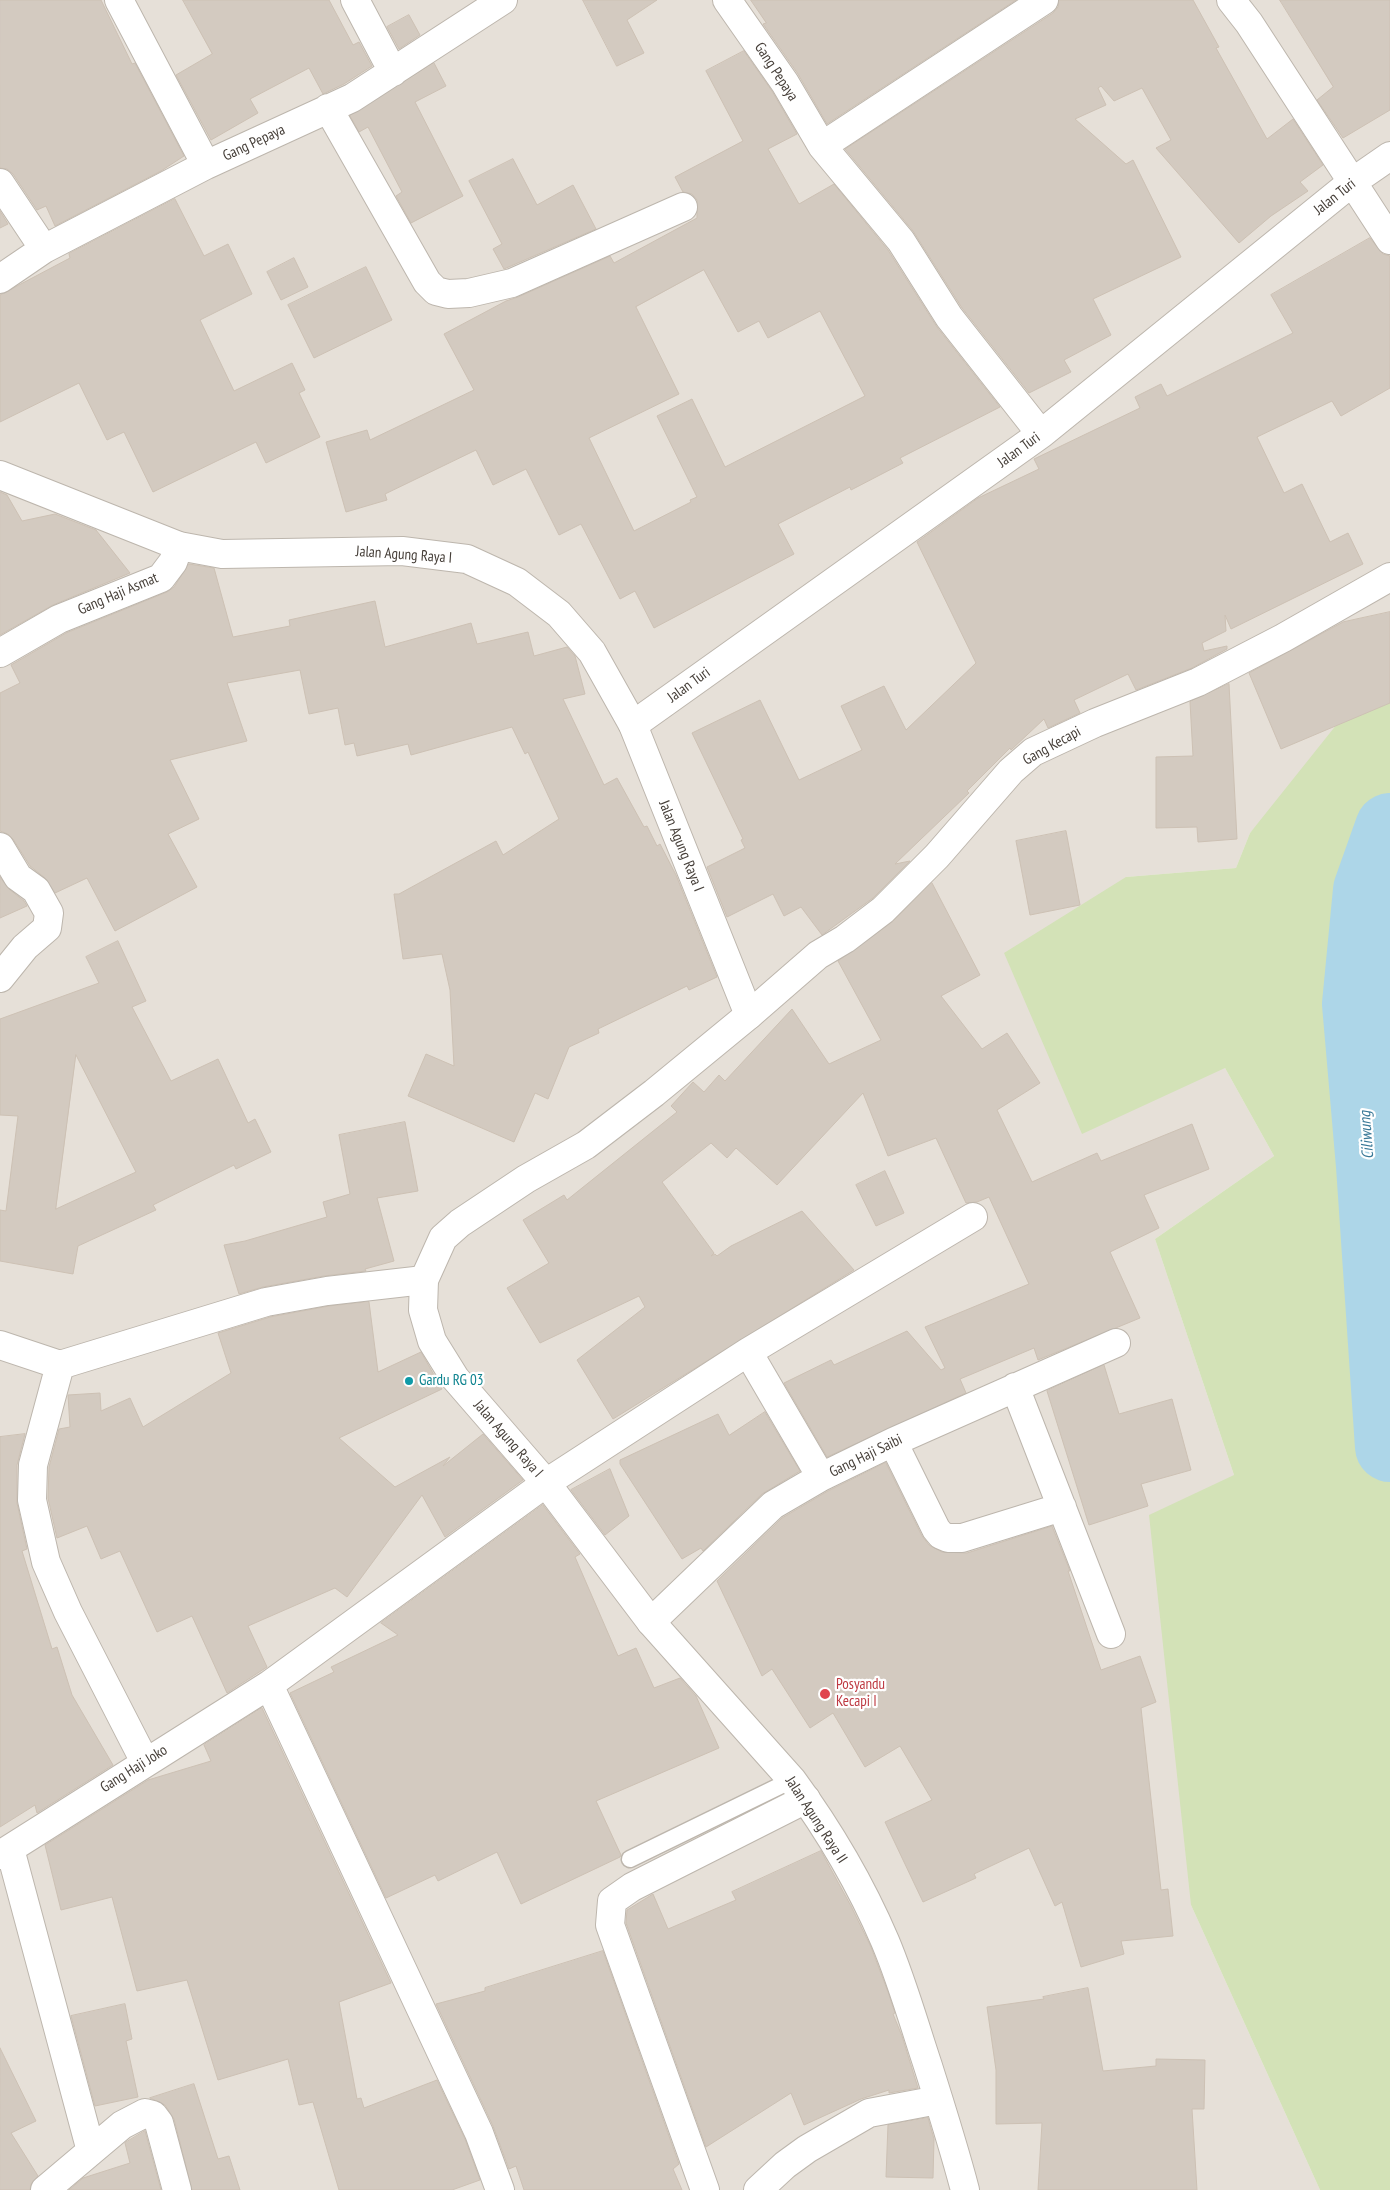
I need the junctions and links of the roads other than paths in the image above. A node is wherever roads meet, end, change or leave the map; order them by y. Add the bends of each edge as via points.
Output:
1 (119, 0) edge
2 (355, 0) edge
3 (503, 0) edge
4 (727, 0) edge
5 (1044, 0) edge
6 (1231, 0) edge
7 (393, 72) junction
8 (328, 108) junction
9 (822, 146) junction
10 (1390, 156) edge
11 (206, 166) junction
12 (1351, 182) junction
13 (0, 183) edge
14 (683, 206) dead end
15 (1390, 240) edge
16 (44, 249) junction
17 (0, 279) edge
18 (1041, 434) junction
19 (0, 475) edge
20 (179, 546) junction
21 (1390, 577) edge
22 (0, 653) edge
23 (633, 725) junction
24 (0, 847) edge
25 (0, 978) edge
26 (748, 1015) junction
27 (973, 1217) dead end
28 (424, 1280) junction
29 (1116, 1343) dead end
30 (0, 1345) edge
31 (748, 1352) junction
32 (60, 1365) junction
33 (1015, 1388) junction
34 (893, 1442) junction
35 (821, 1477) junction
36 (546, 1483) junction
37 (1062, 1507) junction
38 (651, 1622) junction
39 (1111, 1634) dead end
40 (270, 1685) junction
41 (146, 1762) junction
42 (799, 1789) junction
43 (5, 1852) edge
44 (630, 1859) dead end
45 (938, 2100) junction
46 (91, 2151) junction
47 (45, 2190) edge
48 (176, 2190) edge
49 (500, 2190) edge
50 (705, 2190) edge
51 (758, 2190) edge
52 (965, 2190) edge

1 - 11 street
2 - 7 street
3 - 7 street, Gang Pepaya
4 - 9 street, Gang Pepaya via 785,83
5 - 9 street
6 - 12 street
7 - 8 street, Gang Pepaya via 352,98
8 - 11 street, Gang Pepaya
8 - 14 street via 427,282 441,293 469,293 512,283
9 - 18 street, Gang Pepaya via 900,241 955,325
10 - 12 street, Jalan Turi
11 - 16 street, Gang Pepaya
12 - 15 street
12 - 18 street, Jalan Turi
13 - 16 street
16 - 17 street, Gang Pepaya
18 - 23 street, Jalan Turi
19 - 20 street, Jalan Agung Raya I
20 - 22 street, Gang Haji Asmat via 168,571 161,578 42,628
20 - 23 street, Jalan Agung Raya I via 222,554 402,551 467,559 517,582 559,614 592,652
21 - 26 street, Gang Kecapi via 1198,682 1095,723 1034,752 1011,771 937,856 883,910 845,940 818,955
23 - 26 street, Jalan Agung Raya I
24 - 25 street via 18,877 36,890 49,913 47,928 25,947
26 - 28 street, Jalan Agung Raya I via 586,1145 460,1222 442,1238
27 - 31 street, Gang Haji Joko
28 - 32 street via 266,1302
28 - 36 street, Jalan Agung Raya I via 422,1310 432,1341 456,1378
29 - 33 street, Gang Haji Saibi
30 - 32 street
31 - 35 street
31 - 36 street, Gang Haji Joko
32 - 41 street via 33,1465 32,1500 46,1562 68,1612
33 - 34 street, Gang Haji Saibi
33 - 37 street
34 - 35 street, Gang Haji Saibi
34 - 37 street via 936,1529 945,1537 962,1538
35 - 38 street, Gang Haji Saibi via 773,1505
36 - 38 street, Jalan Agung Raya II
36 - 40 street, Gang Haji Joko
37 - 39 street
38 - 42 street, Jalan Agung Raya II
40 - 41 street, Gang Haji Joko
40 - 49 street via 479,2133
41 - 43 street, Gang Haji Joko
42 - 44 lane
42 - 45 street, Jalan Agung Raya II via 868,1904 885,1941
42 - 50 street via 612,1902 610,1925
43 - 46 street
45 - 51 street via 869,2114 807,2149
45 - 52 street, Jalan Agung Raya II
46 - 47 street
46 - 48 street via 137,2116 153,2115 164,2137

